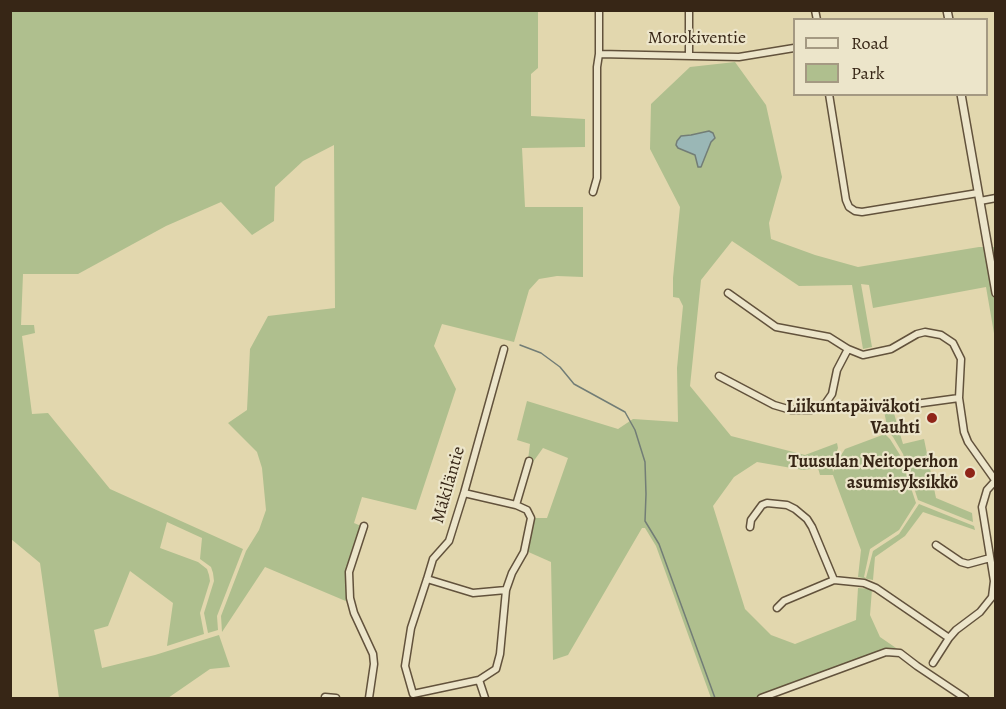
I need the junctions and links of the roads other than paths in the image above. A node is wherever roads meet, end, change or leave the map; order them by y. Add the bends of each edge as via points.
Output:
1 (599, 10) edge
2 (690, 10) edge
3 (793, 48) edge
4 (599, 54) junction
5 (689, 56) junction
6 (829, 96) edge
7 (961, 96) edge
8 (593, 192) dead end
9 (979, 197) junction
10 (996, 198) edge
11 (728, 293) dead end
12 (996, 293) edge
13 (848, 349) junction
14 (504, 350) dead end
15 (719, 376) dead end
16 (959, 398) junction
17 (915, 404) dead end
18 (529, 460) dead end
19 (995, 480) edge
20 (464, 493) junction
21 (516, 505) junction
22 (364, 526) dead end
23 (750, 527) dead end
24 (936, 545) dead end
25 (990, 558) junction
26 (427, 579) junction
27 (834, 580) junction
28 (506, 590) junction
29 (777, 608) dead end
30 (949, 638) junction
31 (933, 663) dead end
32 (479, 680) junction
33 (411, 696) edge
34 (325, 698) edge
35 (336, 699) edge
36 (369, 699) edge
37 (485, 699) edge
38 (761, 699) edge
39 (964, 699) edge

1 - 4 street
2 - 5 street
3 - 5 street, Morokiventie via 739,57
4 - 5 street, Morokiventie
4 - 8 street via 597,178
6 - 9 street via 849,207 862,212
7 - 9 street
9 - 10 street
9 - 12 street
11 - 13 street via 776,327 829,337
13 - 15 street via 837,370 832,394 825,404 811,410 774,405
13 - 16 street via 862,355 891,349 917,334 941,335 953,343 961,359
14 - 20 street, Mäkiläntie
16 - 17 street
16 - 19 street via 968,442
18 - 21 street
19 - 25 street via 982,507
20 - 21 street
20 - 26 street, Mäkiläntie via 449,541 433,559
21 - 28 street via 527,510 531,518 524,552
22 - 36 street via 349,572 354,613 373,654
23 - 27 street via 751,520 767,503 795,509 812,527
24 - 25 street via 968,564
25 - 30 street via 992,597
26 - 28 street via 473,593
26 - 33 street, Mäkiläntie via 411,628 405,666
27 - 29 street via 784,601
27 - 30 street via 876,588
28 - 32 street via 496,669
30 - 31 street
32 - 33 street
32 - 37 street
34 - 35 street
38 - 39 street via 886,652 900,653

